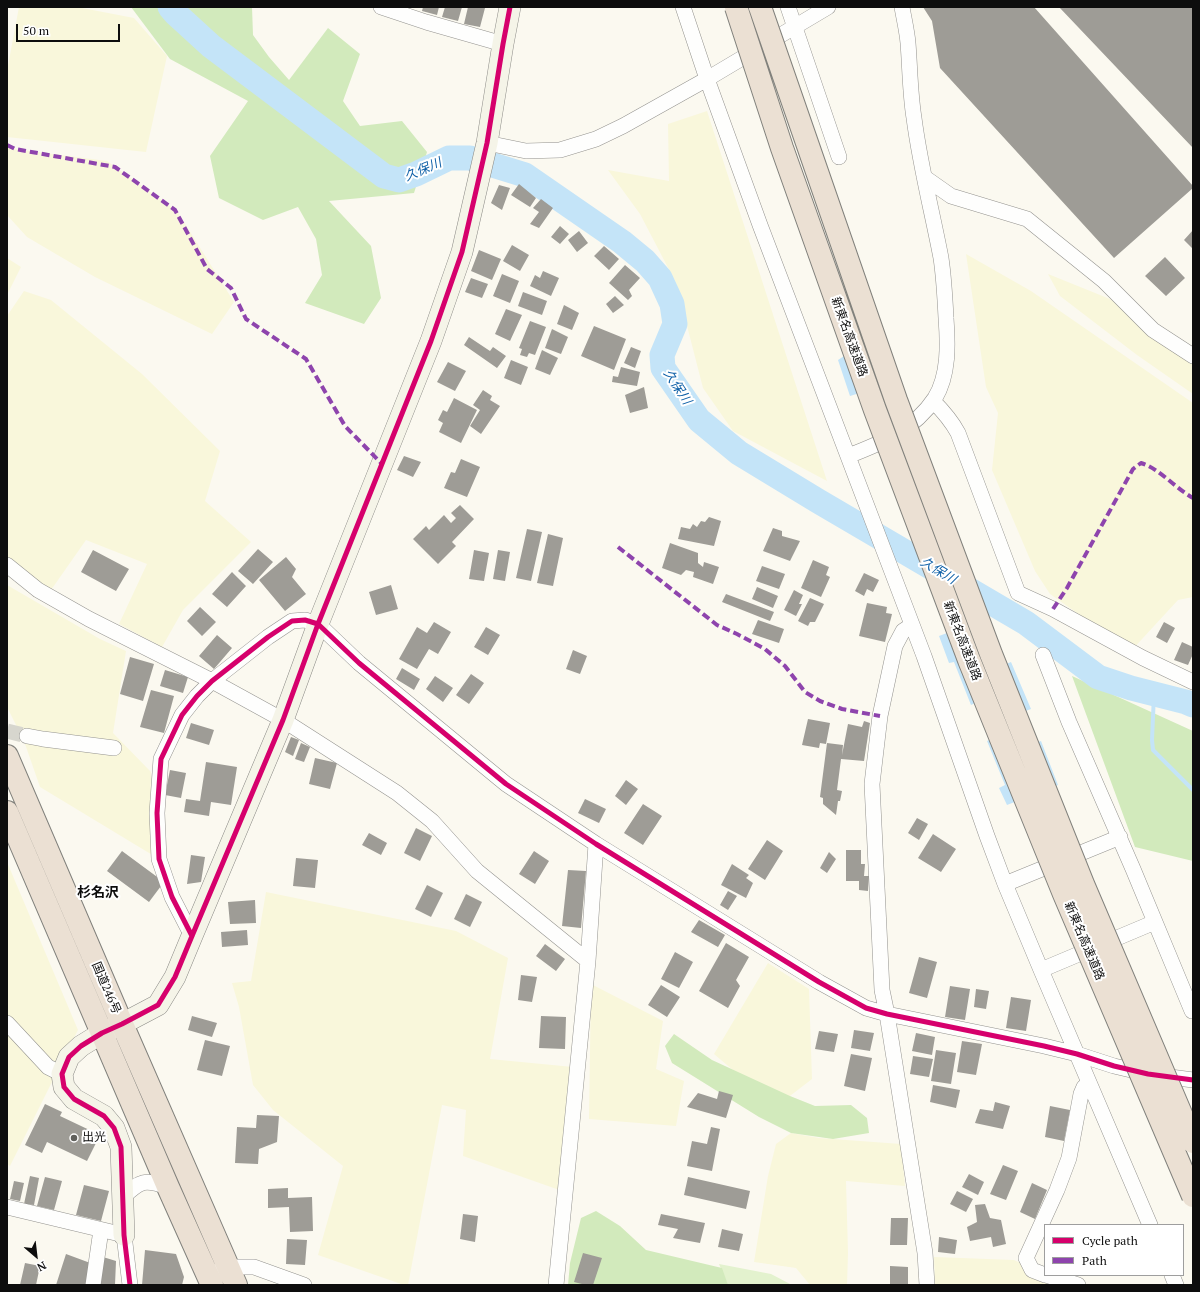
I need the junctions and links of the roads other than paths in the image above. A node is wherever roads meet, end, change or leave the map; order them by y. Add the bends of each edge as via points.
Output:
1 (381, 7) edge
2 (510, 7) edge
3 (683, 7) edge
4 (736, 7) edge
5 (760, 7) edge
6 (788, 7) edge
7 (828, 7) edge
8 (902, 7) edge
9 (794, 27) junction
10 (503, 44) junction
11 (707, 79) junction
12 (486, 147) junction
13 (840, 157) dead end
14 (924, 177) junction
15 (1193, 356) edge
16 (933, 401) junction
17 (848, 456) junction
18 (7, 565) edge
19 (318, 624) junction
20 (912, 624) junction
21 (1043, 655) dead end
22 (212, 681) junction
23 (1193, 682) edge
24 (283, 720) junction
25 (27, 736) tunnel mouth
26 (114, 748) dead end
27 (7, 756) edge
28 (7, 812) edge
29 (1120, 837) junction
30 (596, 844) junction
31 (1005, 884) junction
32 (1155, 922) junction
33 (192, 936) junction
34 (588, 961) junction
35 (1041, 970) junction
36 (1192, 1011) edge
37 (887, 1014) junction
38 (7, 1023) edge
39 (122, 1024) junction
40 (102, 1033) junction
41 (1077, 1054) junction
42 (62, 1074) junction
43 (1193, 1080) edge
44 (1089, 1083) junction
45 (1193, 1142) edge
46 (168, 1187) junction
47 (1193, 1196) edge
48 (122, 1198) junction
49 (7, 1207) edge
50 (1150, 1224) edge
51 (101, 1230) junction
52 (124, 1235) junction
53 (1044, 1274) edge
54 (233, 1276) edge
55 (1049, 1276) edge
56 (210, 1279) edge
57 (93, 1285) edge
58 (130, 1285) edge
59 (304, 1285) edge
60 (556, 1285) edge
61 (927, 1285) edge
62 (1078, 1285) edge

1 - 10 street
2 - 10 street
3 - 11 street
4 - 47 highway, 新東名高速道路, bridge via 782,148 875,410 969,660 1064,894
5 - 45 highway, 新東名高速道路, bridge via 896,400 991,654 1083,884
6 - 9 street
7 - 9 street
8 - 14 street via 908,41 914,118
9 - 11 street
9 - 13 street
10 - 12 street
11 - 12 street via 596,139 560,150 526,151
11 - 17 street
12 - 19 street via 462,252 431,341
14 - 15 street via 951,196 1027,219 1104,281 1153,330
14 - 16 street via 941,259 947,332 947,357
16 - 17 street via 909,426 893,437
16 - 23 street via 958,433 1018,593
17 - 20 street
18 - 22 street via 38,590 89,619
19 - 22 street via 305,620 292,621
19 - 24 street
19 - 30 street via 359,663 506,784
20 - 31 street
20 - 37 street via 903,631 895,646 880,716 872,784 882,990
21 - 29 street via 1072,729
22 - 24 street
22 - 33 street via 182,715 161,759 157,814 159,859 172,897
24 - 33 street
24 - 34 street via 396,793 426,816 477,871
25 - 26 street
27 - 39 highway, 国道246号
28 - 40 highway, 国道246号
29 - 31 street
29 - 32 street
30 - 34 street
30 - 37 street via 819,982 866,1008
31 - 35 street
32 - 35 street
32 - 36 street
33 - 39 street via 175,977 158,1005
34 - 60 street
35 - 41 street
37 - 41 street
37 - 61 street via 925,1253
38 - 42 street via 48,1067
39 - 40 street
39 - 54 highway, 国道246号
40 - 42 street via 69,1057
40 - 46 highway, 国道246号
41 - 43 street via 1148,1074
41 - 44 street
42 - 48 street via 64,1086 74,1099 104,1116 114,1128 121,1147
44 - 50 street
44 - 53 street via 1081,1094 1069,1158 1026,1258 1032,1270
46 - 48 street via 150,1181 136,1185
46 - 56 highway, 国道246号
48 - 52 street
49 - 51 street
51 - 52 street
51 - 57 street
52 - 58 street
54 - 56 street
54 - 59 street via 254,1267
55 - 62 street

